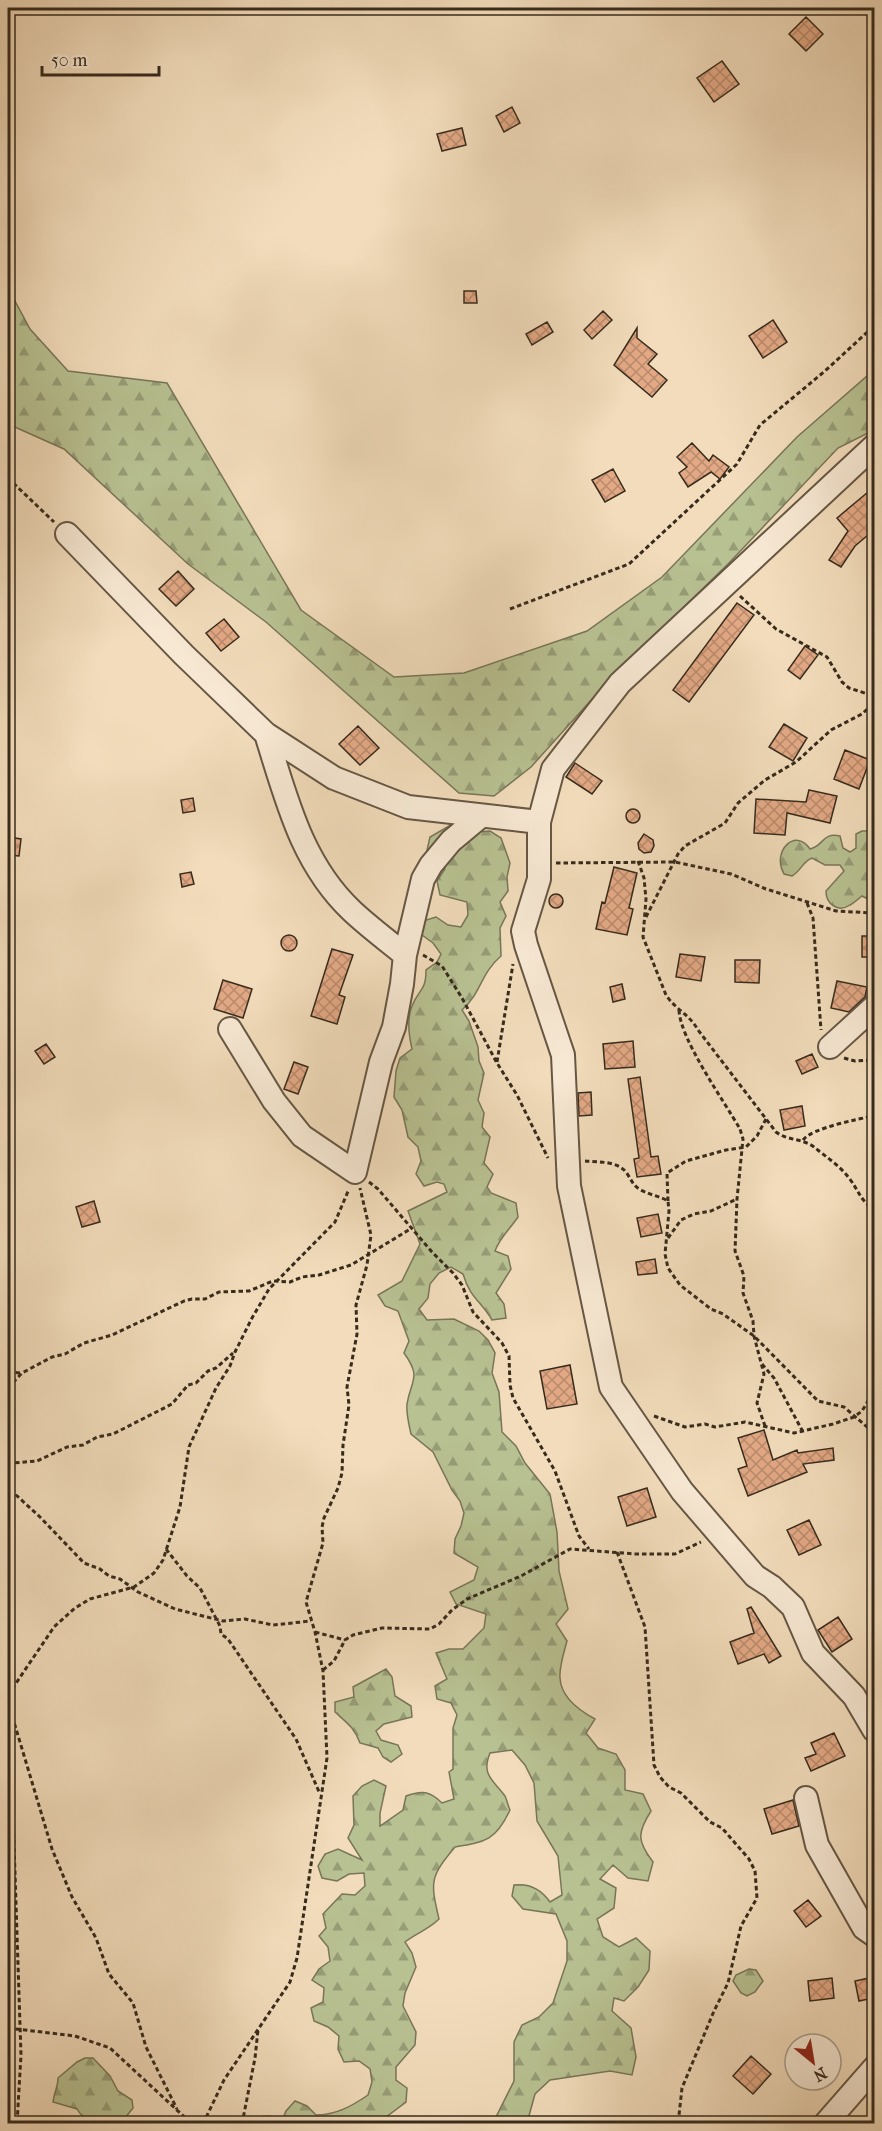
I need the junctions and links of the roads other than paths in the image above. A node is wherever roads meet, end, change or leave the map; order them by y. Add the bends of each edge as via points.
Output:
1 (874, 446) edge
2 (67, 534) road end
3 (266, 734) junction
4 (481, 816) junction
5 (539, 822) junction
6 (405, 955) junction
7 (874, 1007) edge
8 (230, 1029) dead end
9 (830, 1047) road end
10 (874, 1730) edge
11 (806, 1798) dead end
12 (874, 1935) edge
13 (874, 2068) edge
14 (825, 2124) edge

1 - 5 street via 620,682 553,769
2 - 3 street
3 - 4 street via 334,778 408,807
3 - 6 street via 296,829 322,875 351,910
4 - 5 street
4 - 6 street via 451,841 423,879
5 - 10 street via 539,879 524,931 563,1056 569,1186 611,1387 682,1491 755,1576 793,1607 813,1653 858,1701
6 - 8 street via 393,1027 355,1172 302,1136 274,1101
7 - 9 street
11 - 12 street via 817,1845 864,1928
13 - 14 street

